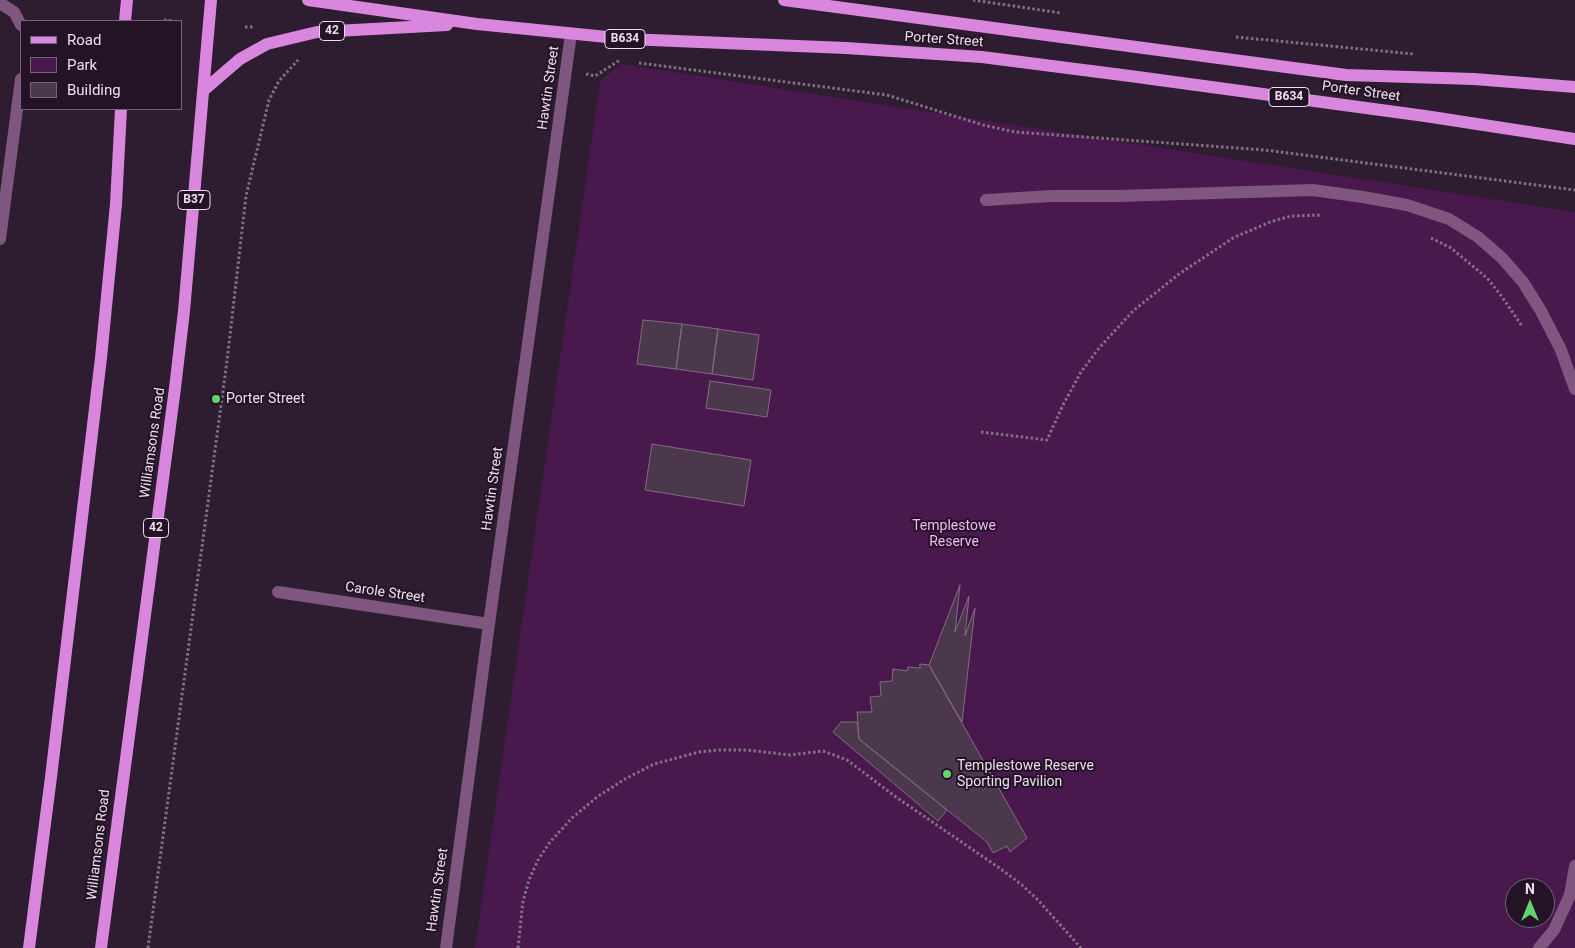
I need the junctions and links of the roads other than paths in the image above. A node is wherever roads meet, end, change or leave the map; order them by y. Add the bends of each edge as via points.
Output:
1 (127, 0) edge
2 (211, 0) edge
3 (308, 0) edge
4 (784, 0) edge
5 (0, 3) edge
6 (125, 20) edge
7 (20, 23) edge
8 (477, 24) junction
9 (571, 34) junction
10 (20, 87) edge
11 (1575, 87) edge
12 (204, 90) junction
13 (121, 110) edge
14 (1575, 139) edge
15 (986, 200) dead end
16 (0, 239) edge
17 (184, 310) joint
18 (1575, 389) edge
19 (278, 592) dead end
20 (489, 624) junction
21 (1575, 866) edge
22 (29, 948) edge
23 (101, 948) edge
24 (446, 948) edge
25 (1540, 948) edge

1 - 6 main road
2 - 12 main road, B37
3 - 8 main road, Porter Street
4 - 11 main road, Porter Street / B634 via 1337,74
5 - 7 street via 14,12
8 - 9 main road, Porter Street / B634
8 - 12 main road, 42 via 317,32 275,42 240,59
9 - 14 main road, Porter Street / B634 via 982,57
9 - 20 street, Hawtin Street
10 - 16 street
12 - 17 main road, Williamsons Road / B37
13 - 22 main road via 116,204 101,358
15 - 18 street via 1313,190 1406,205 1449,219 1478,237 1502,258 1523,282 1549,327
17 - 23 main road, Williamsons Road / 42
19 - 20 street, Carole Street
20 - 24 street, Hawtin Street
21 - 25 street via 1570,895 1554,930

